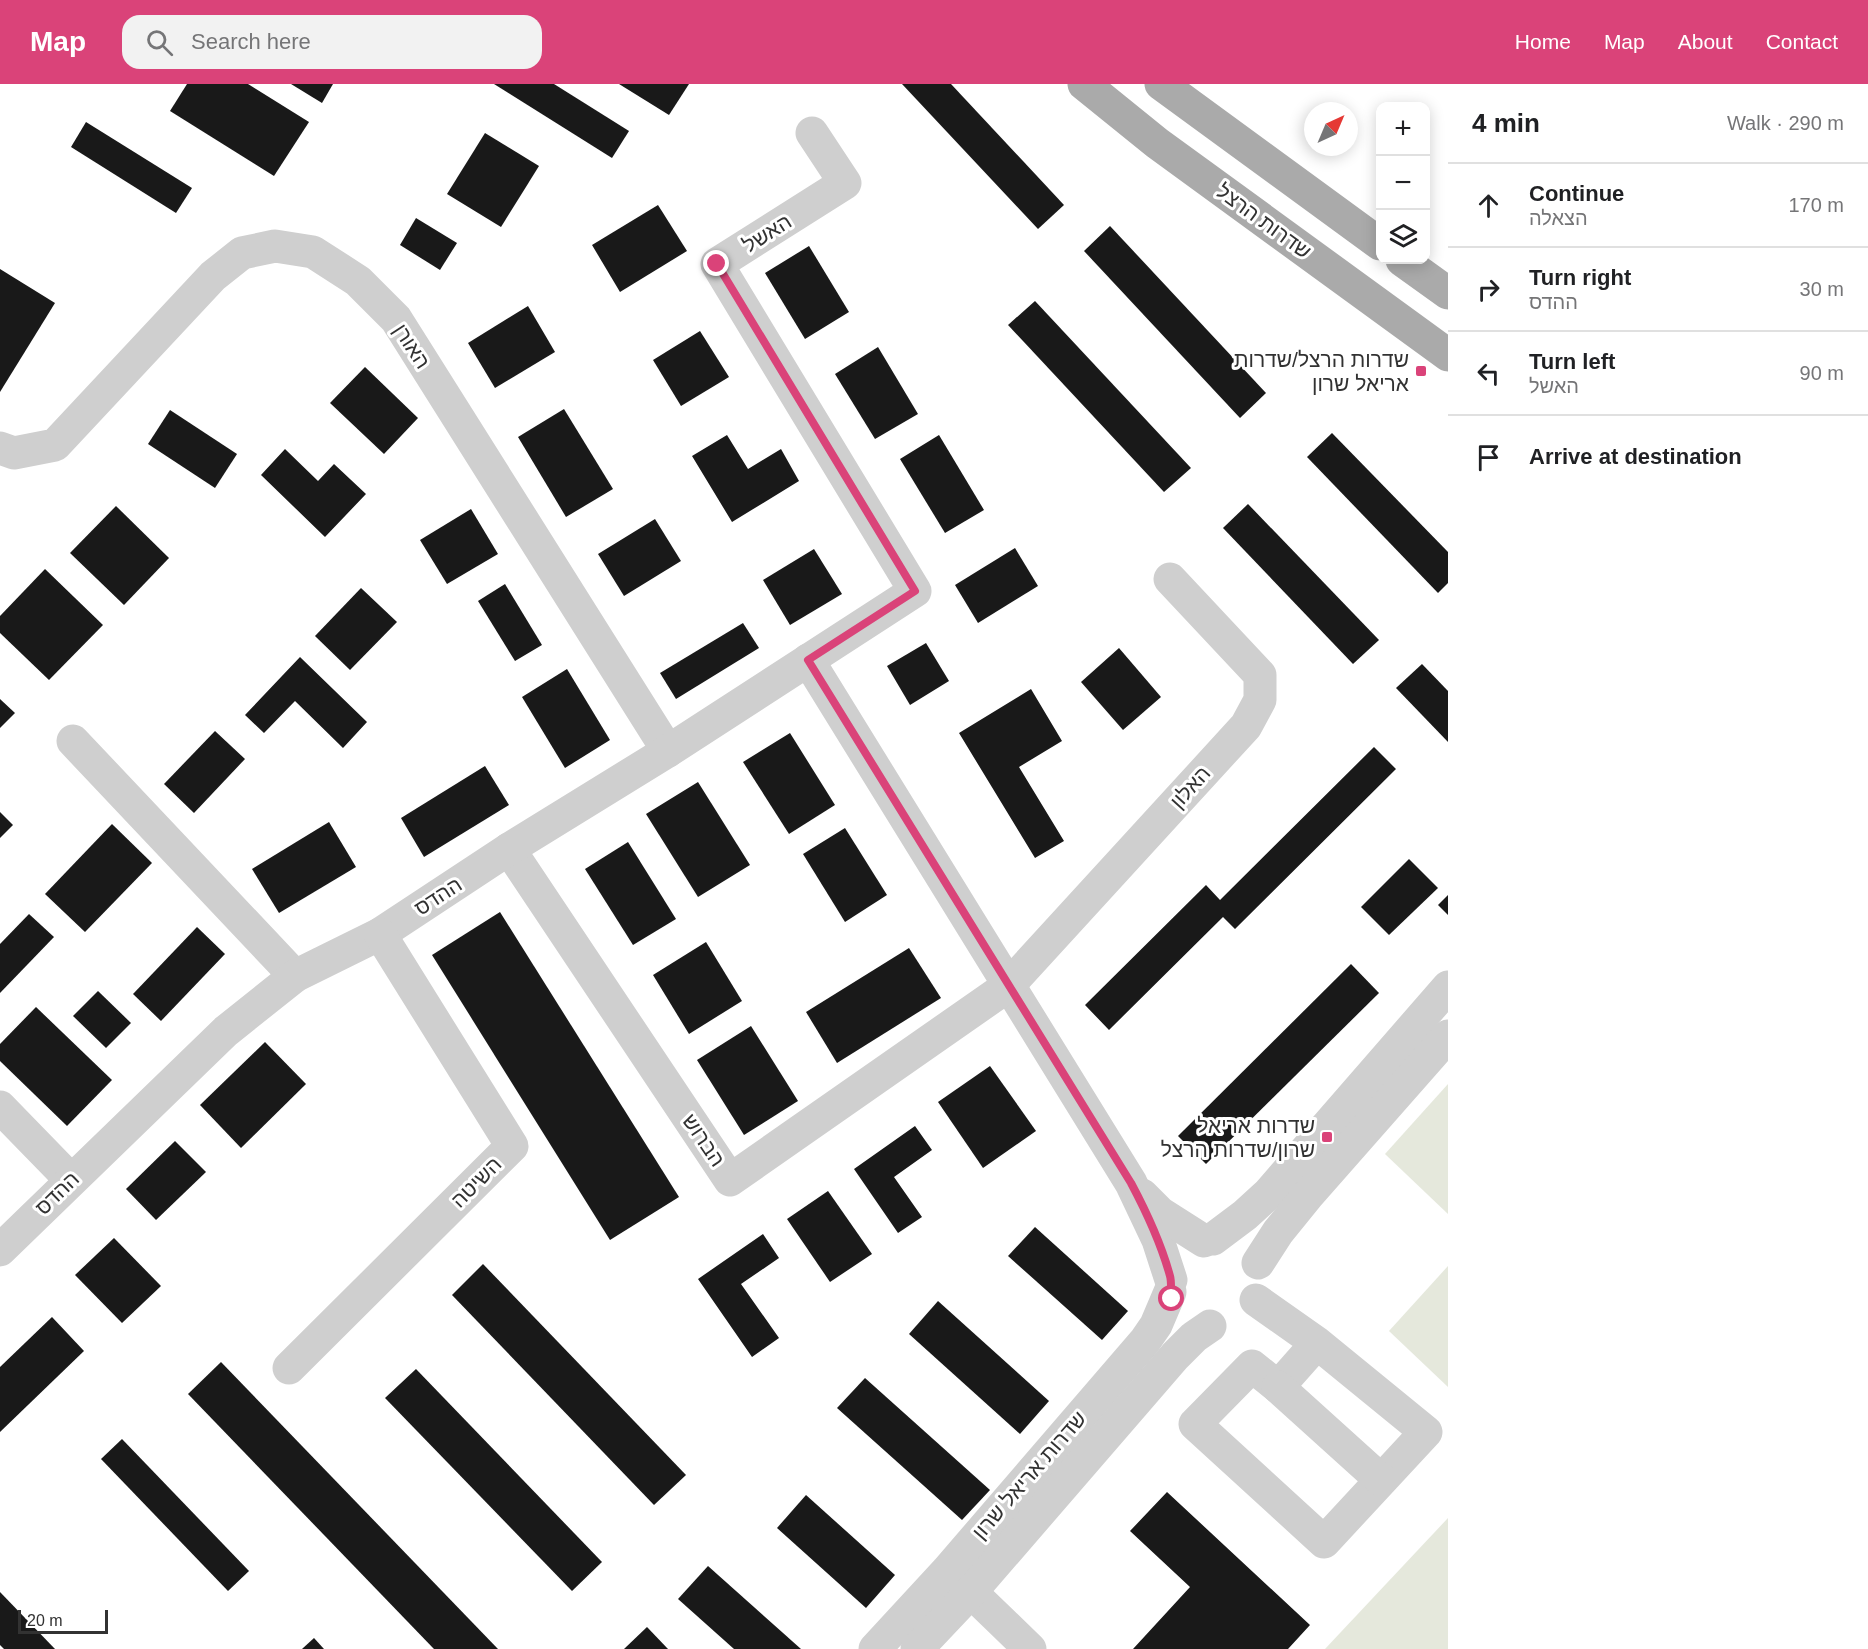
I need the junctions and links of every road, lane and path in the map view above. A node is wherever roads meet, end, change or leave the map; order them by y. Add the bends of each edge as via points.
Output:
1 (1084, 84) edge
2 (1161, 84) edge
3 (812, 133) dead end
4 (1376, 241) edge
5 (1408, 264) edge
6 (1448, 293) edge
7 (1448, 355) edge
8 (0, 448) edge
9 (1170, 579) dead end
10 (915, 591) joint
11 (808, 660) junction
12 (73, 741) dead end
13 (668, 751) junction
14 (509, 849) junction
15 (380, 934) junction
16 (295, 976) junction
17 (1008, 986) junction
18 (1448, 987) edge
19 (1448, 1036) edge
20 (0, 1107) edge
21 (71, 1180) junction
22 (1131, 1183) junction
23 (1209, 1240) junction
24 (0, 1250) edge
25 (1258, 1263) junction
26 (1171, 1286) junction
27 (1256, 1300) junction
28 (1210, 1326) junction
29 (1317, 1343) junction
30 (289, 1368) dead end
31 (1278, 1387) junction
32 (1381, 1480) junction
33 (971, 1592) junction
34 (875, 1649) edge
35 (918, 1649) edge
36 (1030, 1649) edge

1 - 7 main road, שדרות הרצל via 1157,143
2 - 4 main road
3 - 10 street, האשל via 845,183 717,264
5 - 6 main road
8 - 13 street, האורן via 14,453 55,445 213,276 242,253 275,246 313,252 358,281 396,319
9 - 17 street, האלון via 1260,675 1260,700 1246,726
10 - 11 street, ההדס
11 - 13 street, ההדס
11 - 17 street
12 - 16 street
13 - 14 street, ההדס
14 - 15 street, ההדס
14 - 17 street, הברוש via 730,1180
15 - 16 street, ההדס
15 - 30 street, השיטה via 512,1146
16 - 21 street, ההדס via 226,1031
17 - 22 street
18 - 23 street via 1268,1194
19 - 25 street via 1308,1195
20 - 21 street
21 - 24 street, ההדס
22 - 23 street via 1160,1213
22 - 26 street via 1154,1229
23 - 25 street via 1234,1241
23 - 26 street via 1180,1262
25 - 27 street via 1262,1280
26 - 28 street via 1174,1305 1184,1316
26 - 34 street, שדרות אריאל שרון via 1156,1325 1145,1341
27 - 28 street via 1235,1320
27 - 29 street
28 - 33 street, שדרות אריאל שרון via 1184,1346
29 - 31 street
29 - 32 street via 1426,1432
31 - 32 street
31 - 32 street via 1252,1366 1195,1424 1324,1542
33 - 35 street, שדרות אריאל שרון
33 - 36 street

